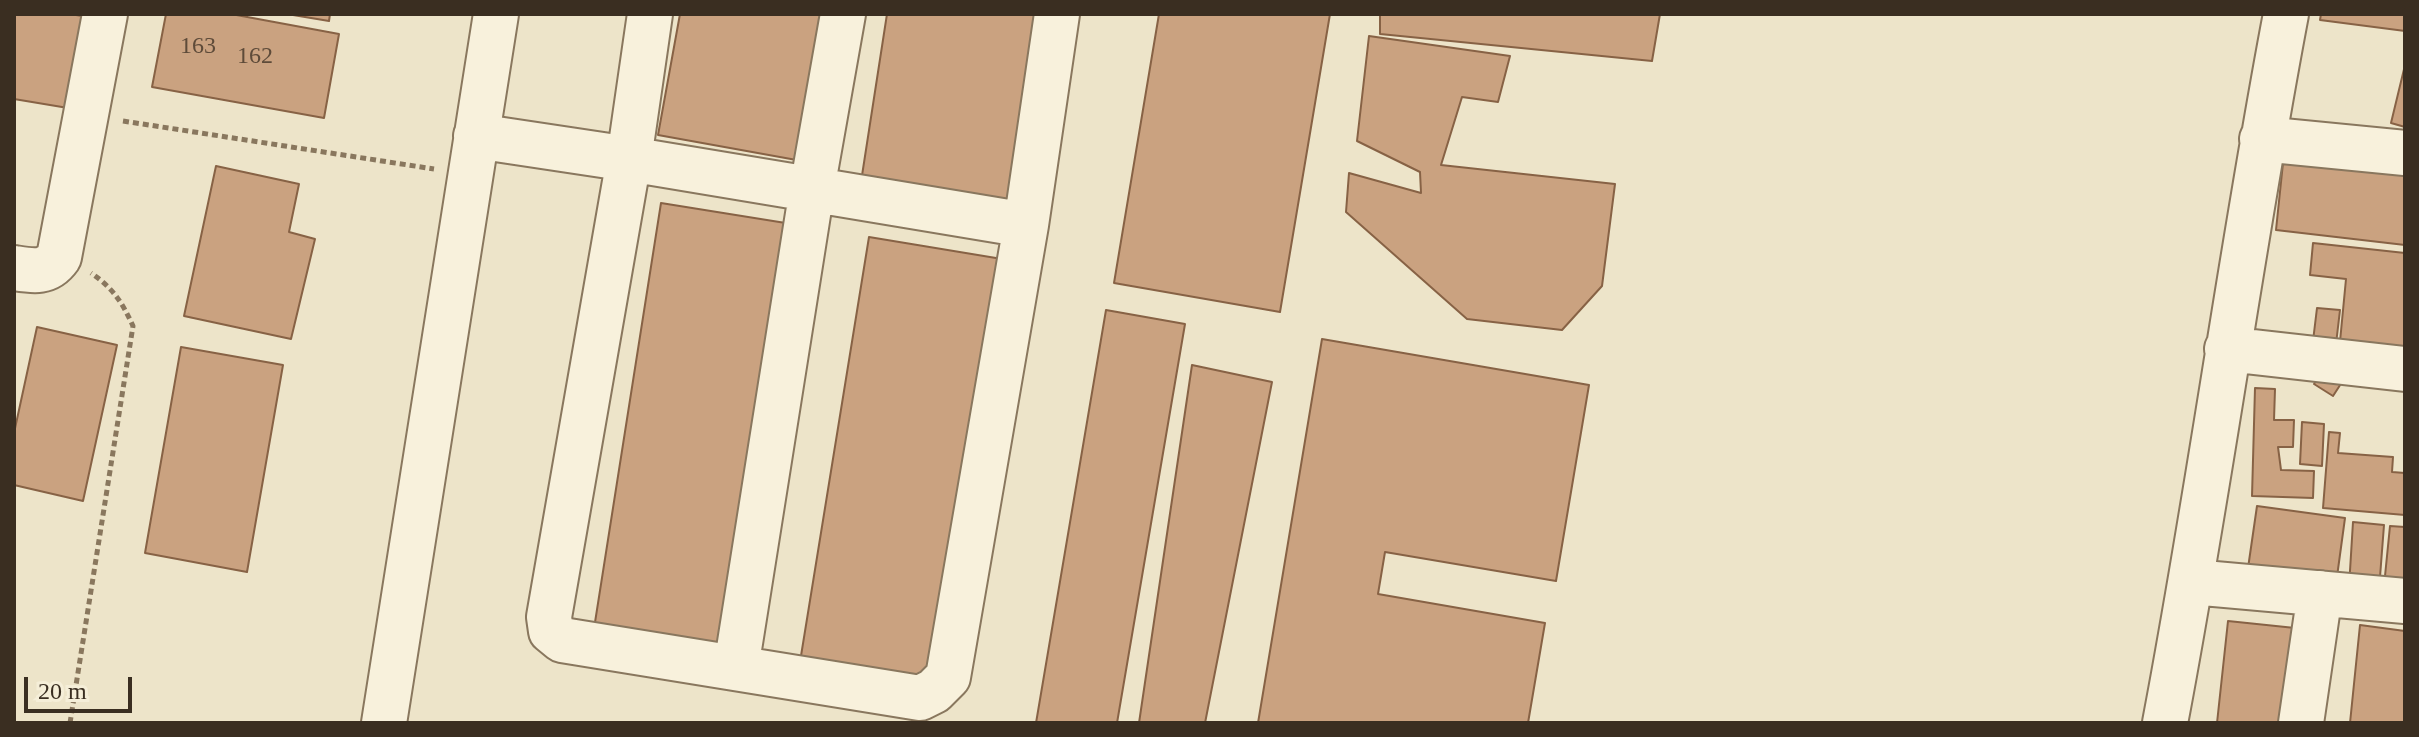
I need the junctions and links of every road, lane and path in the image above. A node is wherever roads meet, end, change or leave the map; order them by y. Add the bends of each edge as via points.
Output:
1 (105, 14) edge
2 (496, 14) edge
3 (650, 14) edge
4 (843, 14) edge
5 (1057, 14) edge
6 (2286, 14) edge
7 (86, 116) junction
8 (2262, 139) junction
9 (2405, 153) edge
10 (473, 156) junction
11 (629, 159) junction
12 (812, 189) junction
13 (1026, 225) junction
14 (59, 257) junction
15 (14, 268) edge
16 (2227, 349) junction
17 (2405, 369) edge
18 (2192, 582) junction
19 (2320, 593) junction
20 (2405, 601) edge
21 (736, 668) junction
22 (70, 723) edge
23 (384, 723) edge
24 (2165, 723) edge
25 (2301, 723) edge

1 - 7 street
2 - 10 street
3 - 11 street
4 - 12 street
5 - 13 street
6 - 8 street
7 - 10 path
7 - 14 street
8 - 9 street
8 - 16 street
10 - 11 street
10 - 23 street
11 - 12 street
11 - 21 street via 549,617 551,631 562,640
12 - 13 street
12 - 21 street
13 - 21 street via 948,677 920,698
14 - 15 street via 41,271
14 - 22 path via 104,282 122,301 133,326
16 - 17 street
16 - 18 street
18 - 19 street
18 - 24 street
19 - 20 street
19 - 25 street

